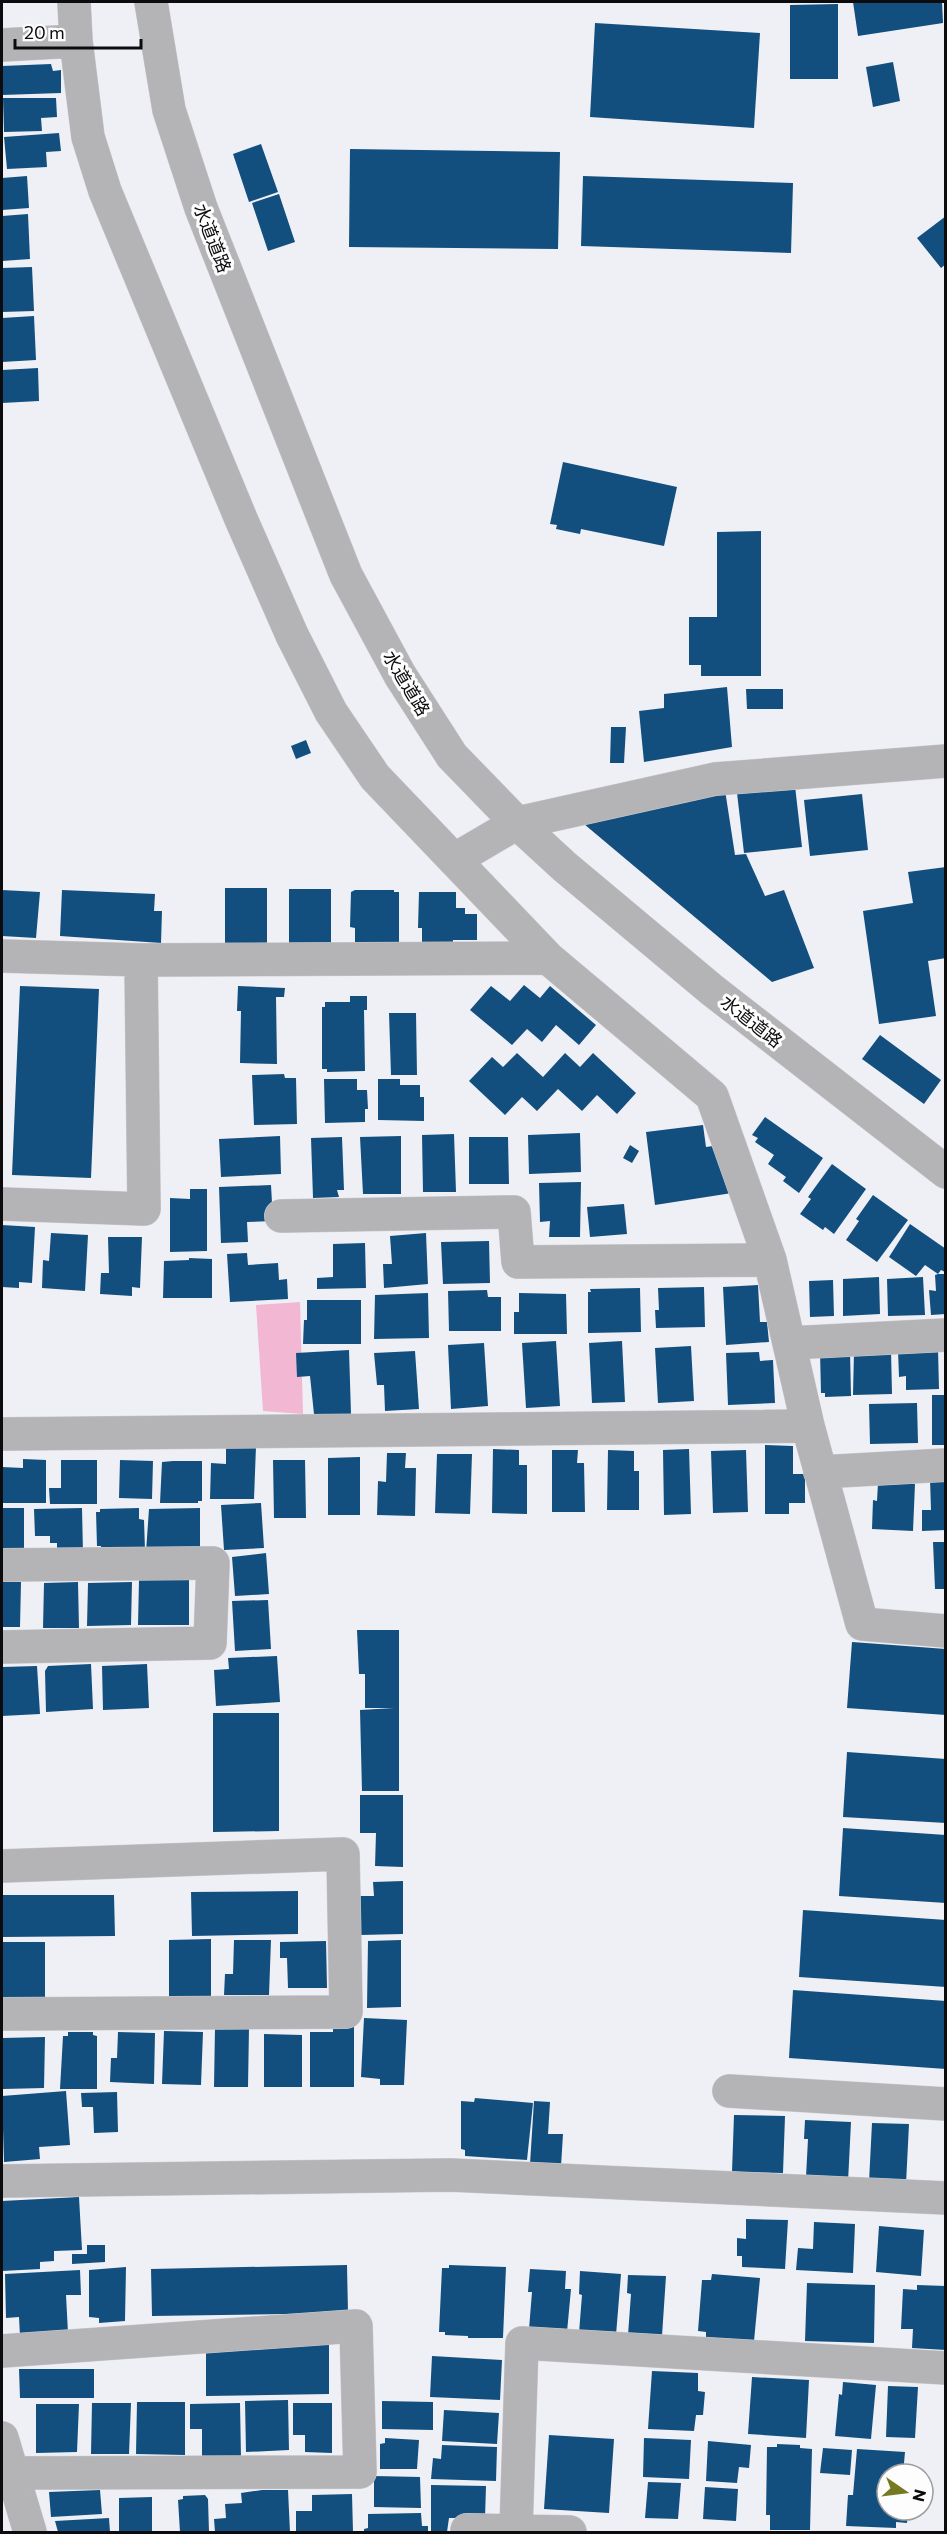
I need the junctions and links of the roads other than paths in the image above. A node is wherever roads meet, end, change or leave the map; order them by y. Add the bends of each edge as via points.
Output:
1 (74, 2) edge
2 (151, 2) edge
3 (75, 41) junction
4 (2, 45) edge
5 (945, 761) edge
6 (518, 823) junction
7 (454, 860) junction
8 (2, 956) edge
9 (548, 958) junction
10 (141, 960) junction
11 (945, 1172) edge
12 (2, 1204) edge
13 (281, 1216) dead end
14 (770, 1260) junction
15 (945, 1335) edge
16 (789, 1343) junction
17 (808, 1426) junction
18 (2, 1434) edge
19 (945, 1465) edge
20 (820, 1472) junction
21 (2, 1565) edge
22 (945, 1631) edge
23 (2, 1647) edge
24 (2, 1866) edge
25 (2, 2014) edge
26 (729, 2091) dead end
27 (945, 2104) edge
28 (2, 2181) edge
29 (945, 2198) edge
30 (2, 2351) edge
31 (945, 2368) edge
32 (2, 2438) edge
33 (12, 2473) junction
34 (516, 2531) junction
35 (30, 2532) edge
36 (467, 2532) edge
37 (570, 2532) edge

1 - 3 street
2 - 6 street, 水道道路 via 169,110 201,208 346,575 400,675 452,756
3 - 4 street
3 - 7 street via 88,137 105,191 292,634 331,712 375,777
5 - 6 street via 715,779
6 - 7 street
6 - 11 street, 水道道路 via 712,990
7 - 9 street
8 - 10 street
9 - 10 street
9 - 14 street via 712,1096
10 - 12 street via 144,1209
13 - 14 street via 514,1212 518,1262
14 - 16 street
15 - 16 street
16 - 17 street
17 - 18 street
17 - 20 street
19 - 20 street
20 - 22 street via 862,1624
21 - 23 street via 213,1563 210,1643
24 - 25 street via 343,1854 346,2012
26 - 27 street
28 - 29 street via 450,2175
30 - 33 street via 356,2326 360,2472
31 - 34 street via 522,2343
32 - 33 street
33 - 35 street
34 - 36 street
34 - 37 street

